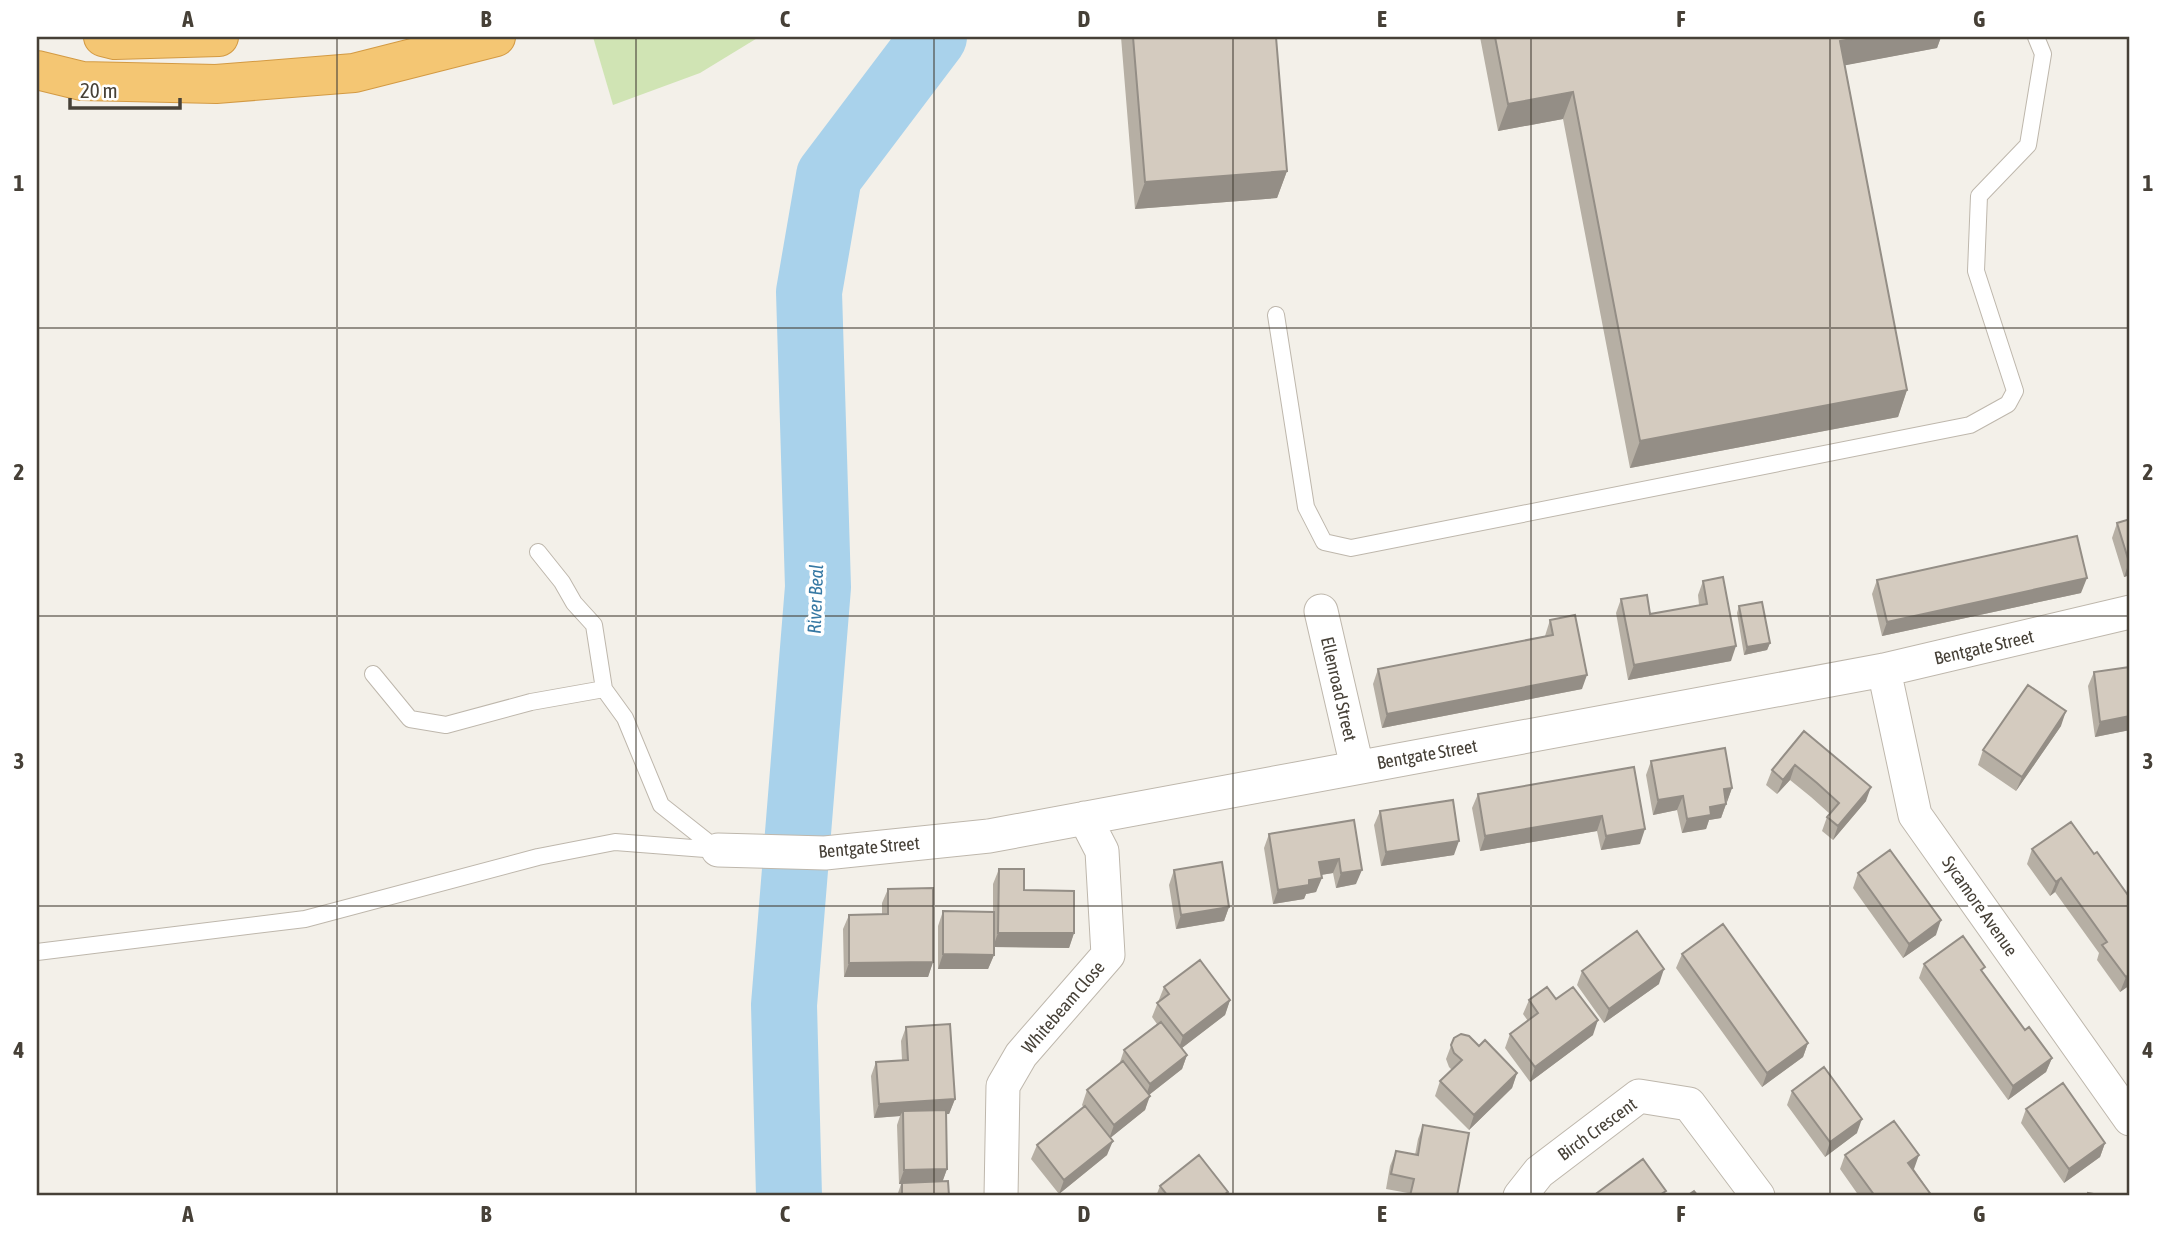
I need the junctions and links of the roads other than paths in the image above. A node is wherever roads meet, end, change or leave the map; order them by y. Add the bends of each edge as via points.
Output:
1 (103, 37) edge
2 (219, 37) edge
3 (496, 37) edge
4 (2036, 37) edge
5 (37, 70) edge
6 (1276, 316) dead end
7 (538, 552) dead end
8 (1321, 611) dead end
9 (2130, 612) edge
10 (1884, 670) junction
11 (373, 674) dead end
12 (604, 689) junction
13 (1357, 767) junction
14 (1084, 818) junction
15 (719, 850) junction
16 (37, 952) edge
17 (2130, 1119) edge
18 (1002, 1196) edge
19 (1520, 1196) edge
20 (1758, 1196) edge

1 - 2 highway
3 - 5 highway via 354,74 216,84 82,81
4 - 6 lane via 2043,54 2028,145 1979,196 1976,271 2015,391 2008,404 1970,425 1351,548 1324,541 1306,507
7 - 12 lane via 594,625
8 - 13 street, Ellenroad Street
9 - 10 street, Bentgate Street
10 - 13 street, Bentgate Street
10 - 17 street, Sycamore Avenue via 1914,815
11 - 12 lane via 410,719 446,725 531,702
12 - 15 lane via 625,718 661,805
13 - 14 street, Bentgate Street
14 - 15 street, Bentgate Street via 989,836 825,853
14 - 18 street, Whitebeam Close via 1102,851 1108,954 1021,1055 1003,1086
15 - 16 lane via 615,842 538,857 305,919
19 - 20 street, Birch Crescent via 1539,1172 1639,1096 1689,1104

